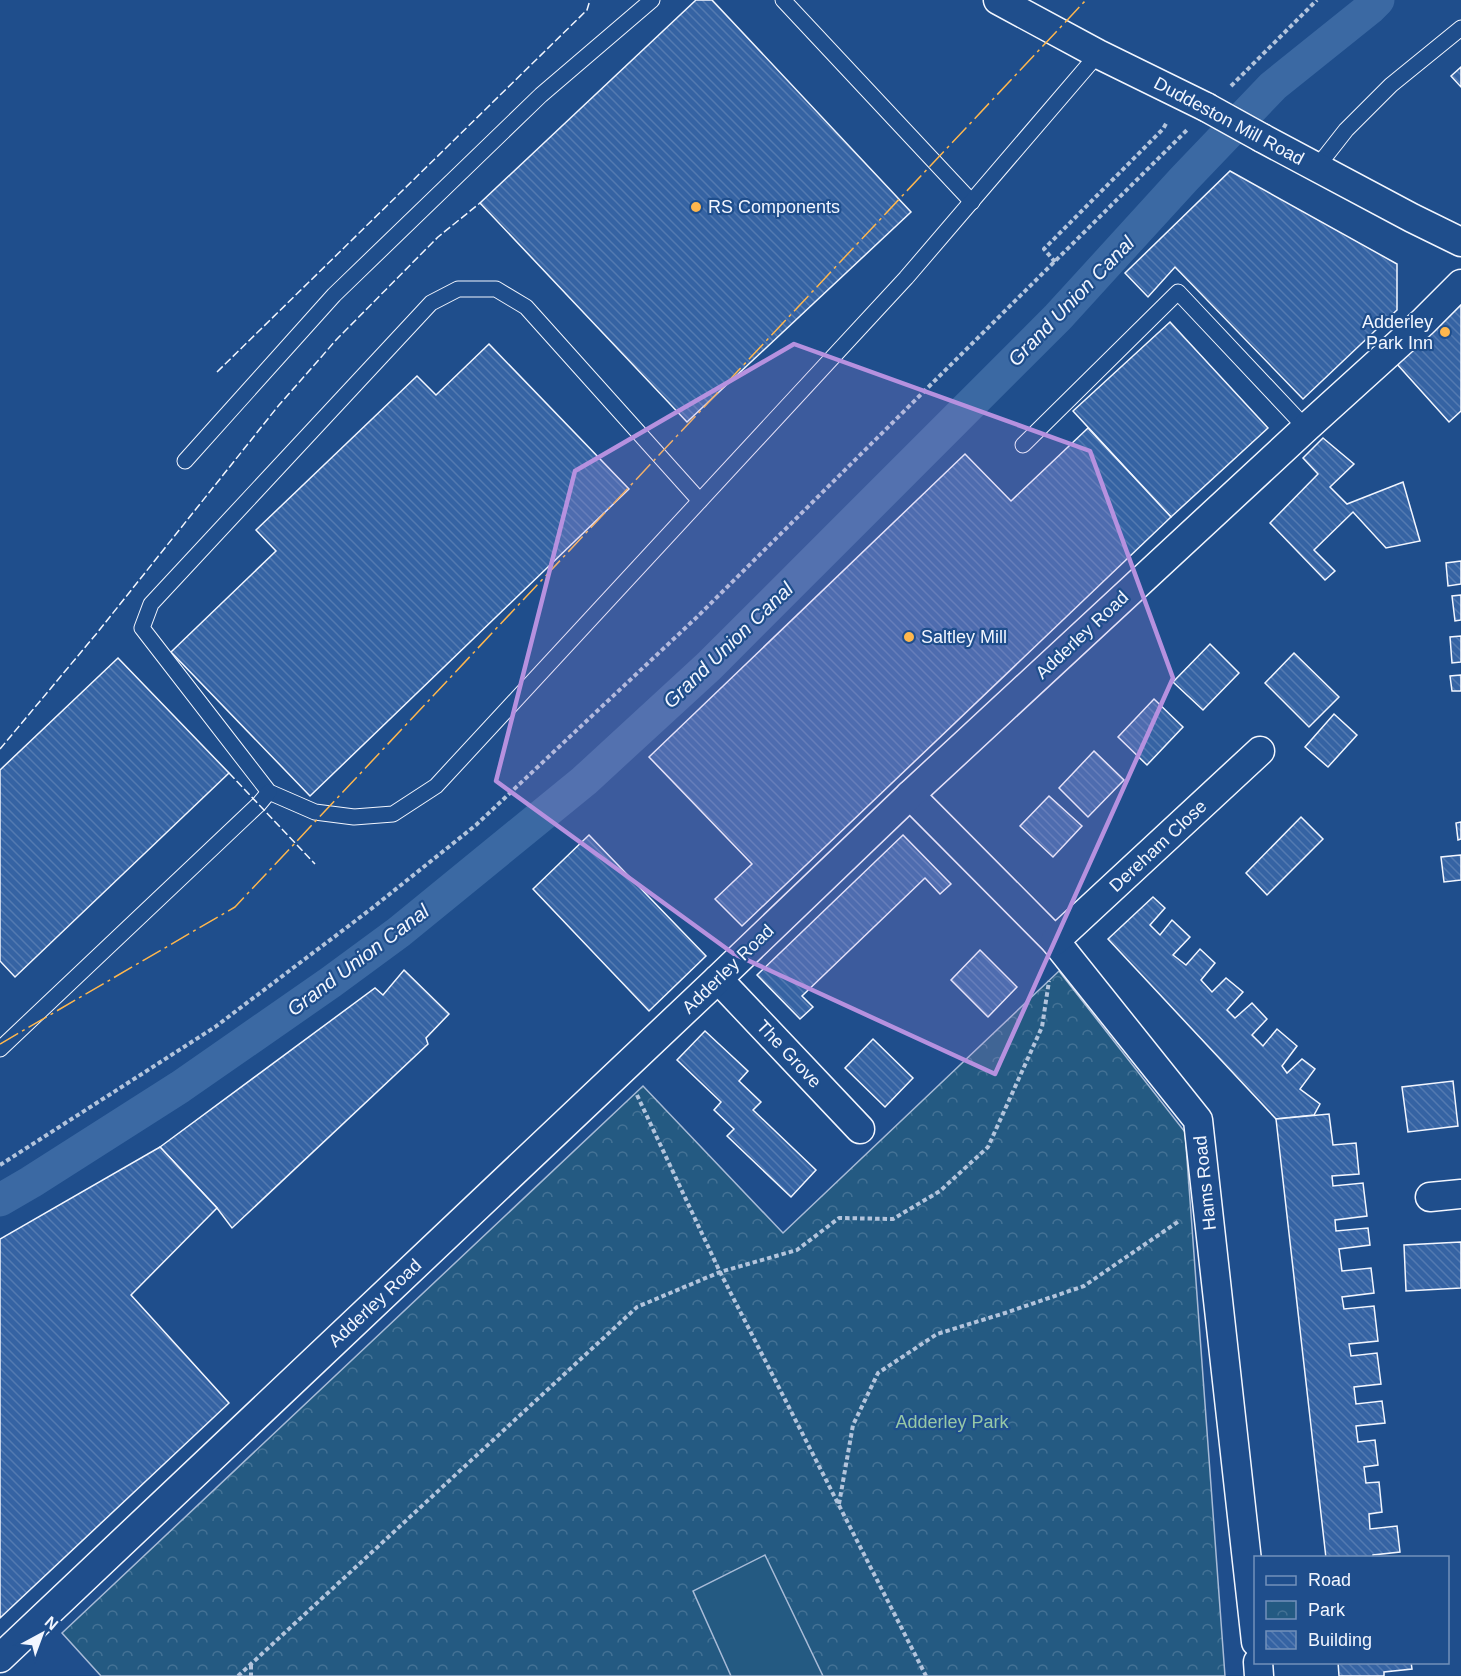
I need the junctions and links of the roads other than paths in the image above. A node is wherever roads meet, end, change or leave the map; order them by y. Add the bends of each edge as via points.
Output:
1 (652, 0) edge
2 (783, 0) edge
3 (998, 0) edge
4 (1461, 28) edge
5 (1098, 54) junction
6 (1317, 167) junction
7 (972, 202) junction
8 (1461, 242) edge
9 (1461, 284) edge
10 (1306, 428) junction
11 (1023, 445) dead end
12 (185, 461) dead end
13 (699, 501) junction
14 (1260, 751) dead end
15 (269, 792) junction
16 (910, 795) junction
17 (1055, 941) junction
18 (718, 979) junction
19 (0, 1049) edge
20 (860, 1129) dead end
21 (1461, 1194) edge
22 (1430, 1197) dead end
23 (1254, 1624) edge
24 (0, 1659) edge

1 - 12 lane via 541,94 334,295
2 - 7 lane
3 - 5 street, Duddeston Mill Road
4 - 6 lane via 1391,85 1346,130
5 - 6 street, Duddeston Mill Road, bridge
5 - 7 lane
6 - 8 street, Duddeston Mill Road
7 - 13 lane
9 - 10 street, Adderley Road
10 - 11 lane via 1178,292
10 - 16 street, Adderley Road
13 - 15 lane via 436,786 393,814 354,817 315,812
13 - 15 lane via 526,307 496,289 458,289 431,303 152,604 142,628
14 - 17 street, Dereham Close
15 - 19 lane
16 - 17 street, Hams Road
16 - 18 street, Adderley Road
17 - 23 street, Hams Road via 1198,1120
18 - 20 street, The Grove
18 - 24 street, Adderley Road
21 - 22 street

